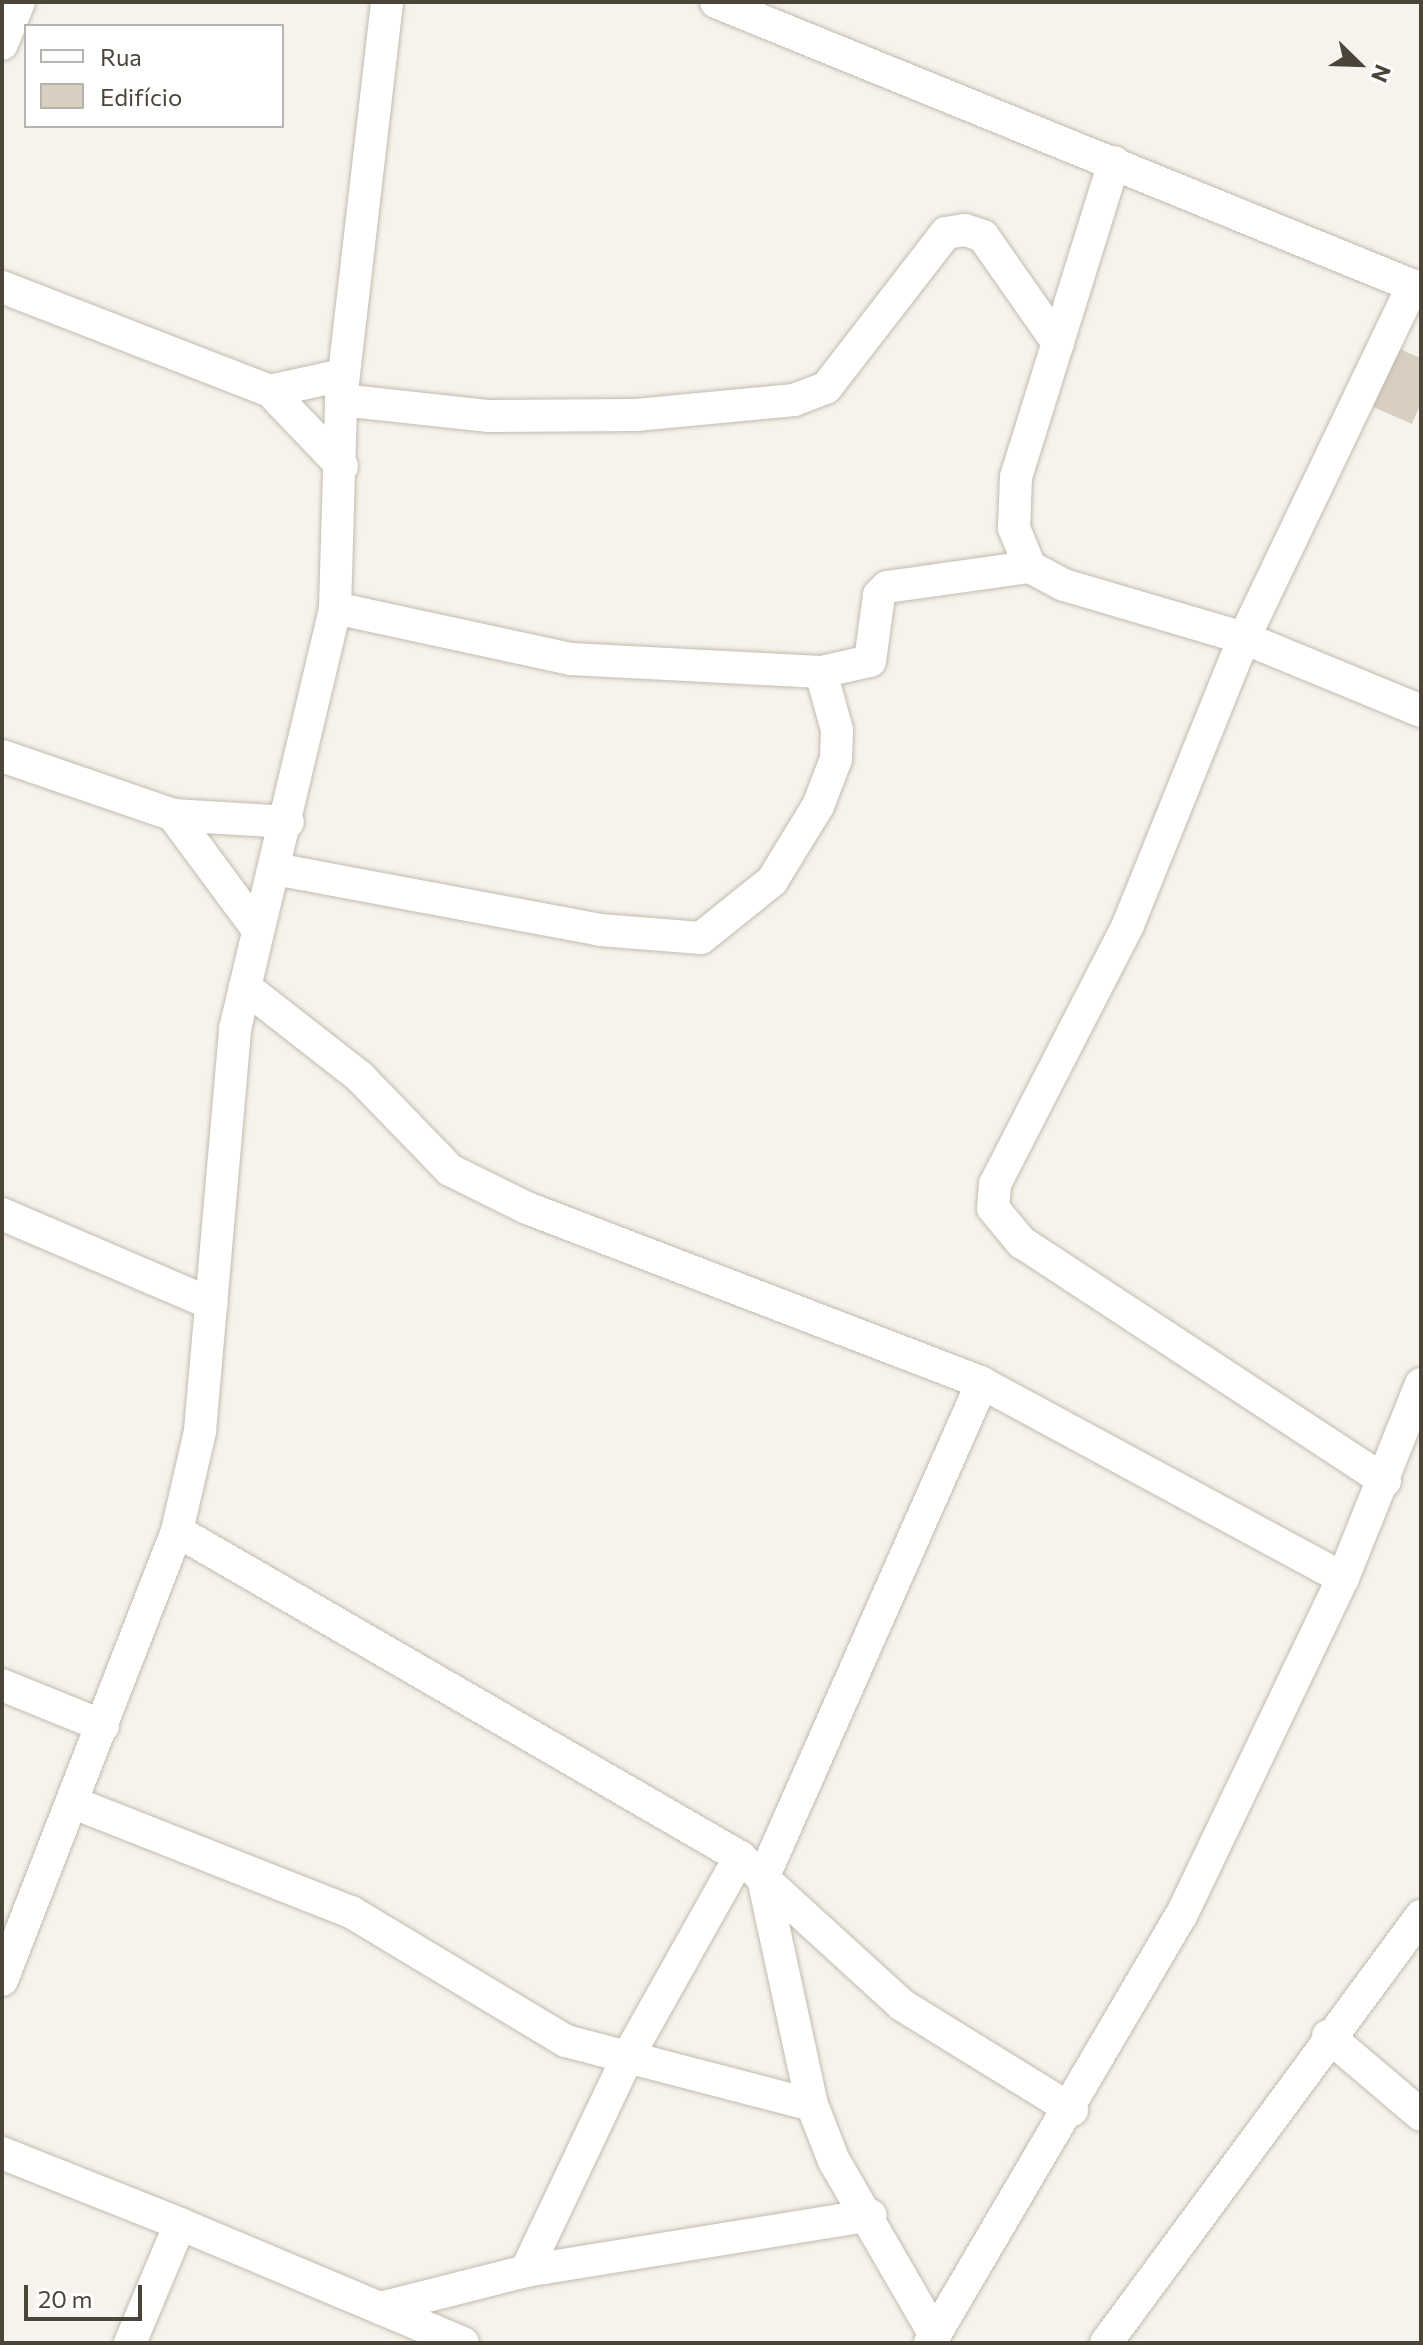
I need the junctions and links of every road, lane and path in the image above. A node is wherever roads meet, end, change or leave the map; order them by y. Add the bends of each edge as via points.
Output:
1 (19, 2) edge
2 (387, 2) edge
3 (716, 2) edge
4 (2, 44) edge
5 (1114, 162) junction
6 (2, 287) edge
7 (1417, 287) edge
8 (1058, 343) junction
9 (342, 388) junction
10 (270, 391) junction
11 (342, 466) junction
12 (1030, 567) junction
13 (335, 608) junction
14 (1244, 638) junction
15 (821, 672) junction
16 (1421, 711) edge
17 (2, 756) edge
18 (173, 815) junction
19 (288, 822) junction
20 (275, 869) junction
21 (258, 930) junction
22 (245, 987) junction
23 (2, 1214) edge
24 (212, 1304) junction
25 (982, 1383) junction
26 (1421, 1384) edge
27 (1385, 1481) junction
28 (177, 1531) junction
29 (1343, 1578) junction
30 (2, 1685) edge
31 (103, 1726) junction
32 (74, 1803) junction
33 (751, 1868) junction
34 (1421, 1916) edge
35 (2, 1980) edge
36 (1328, 2036) junction
37 (626, 2060) junction
38 (812, 2105) junction
39 (1072, 2110) junction
40 (1421, 2115) edge
41 (2, 2153) edge
42 (870, 2215) junction
43 (180, 2224) junction
44 (526, 2271) junction
45 (380, 2308) junction
46 (932, 2339) edge
47 (130, 2343) edge
48 (463, 2343) edge
49 (1106, 2343) edge

1 - 4 street
2 - 9 street
3 - 5 street
5 - 7 street
5 - 8 street
6 - 10 street
7 - 14 street
8 - 9 street via 983,236 965,230 946,233 826,388 794,400 636,415 504,416
8 - 12 street via 1016,477 1014,528
9 - 10 street
9 - 11 street
10 - 11 street
11 - 13 street
12 - 14 street via 1064,585
12 - 15 street via 887,587 879,595 870,661
13 - 15 street via 571,659
13 - 19 street
14 - 16 street
14 - 27 street via 1128,925 995,1184 993,1208 1022,1243
15 - 20 street via 837,730 836,759 818,806 772,881 701,938 600,930
17 - 18 street
18 - 19 street
18 - 21 street
19 - 20 street
20 - 21 street
21 - 22 street
22 - 24 street via 235,1029
22 - 25 street via 359,1076 450,1170 527,1208
23 - 24 street
24 - 28 street via 200,1431
25 - 29 street
25 - 33 street
26 - 27 street
27 - 29 street
28 - 31 street
28 - 33 street
29 - 39 street via 1181,1916
30 - 31 street
31 - 32 street
32 - 35 street
32 - 37 street via 351,1912 491,2002 566,2041
33 - 37 street
33 - 38 street
33 - 39 street via 902,2005
34 - 36 street
36 - 40 street
36 - 49 street
37 - 38 street
37 - 44 street
38 - 42 street via 834,2161
39 - 46 street
41 - 43 street
42 - 44 street
42 - 46 street
43 - 45 street
43 - 47 street
44 - 45 street
45 - 48 street

